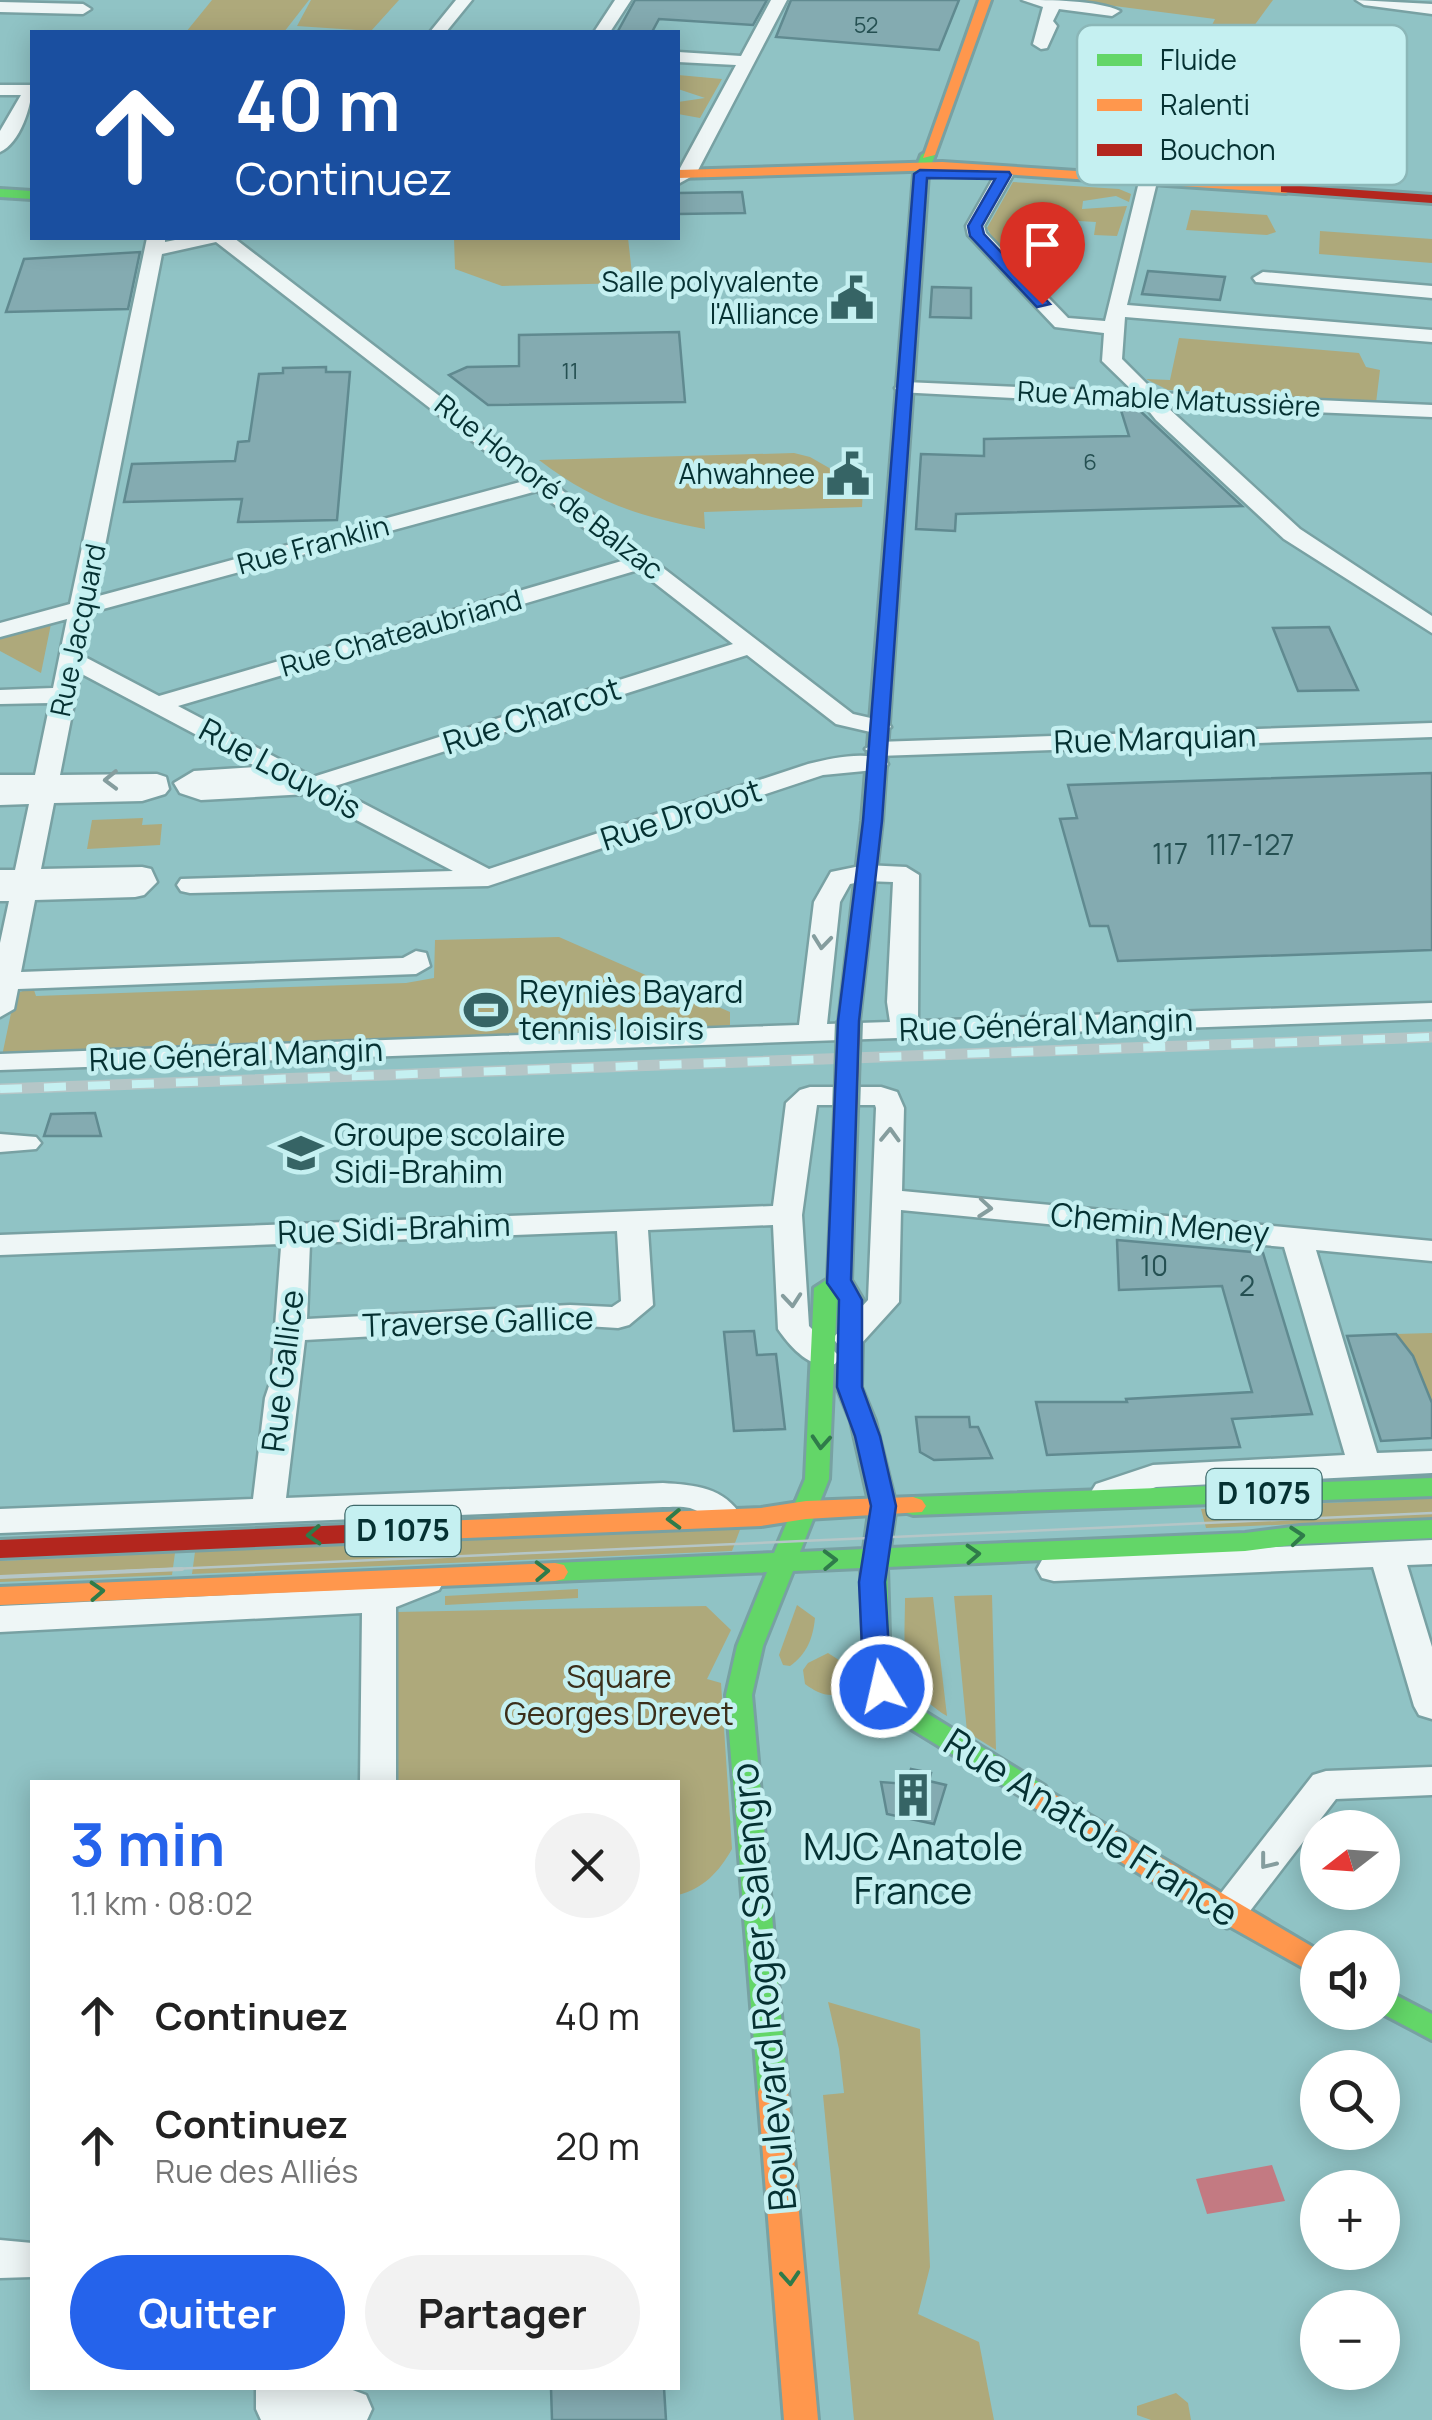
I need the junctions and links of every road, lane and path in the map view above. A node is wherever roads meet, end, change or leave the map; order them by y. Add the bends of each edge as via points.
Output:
1 (464, 0) edge
2 (623, 0) edge
3 (779, 0) edge
4 (986, 0) edge
5 (1030, 0) edge
6 (1364, 0) edge
7 (1053, 3) junction
8 (87, 4) edge
9 (0, 7) edge
10 (1432, 8) edge
11 (1112, 11) dead end
12 (72, 27) dead end
13 (440, 30) edge
14 (603, 30) edge
15 (1041, 44) dead end
16 (680, 56) edge
17 (746, 61) junction
18 (0, 90) edge
19 (30, 90) edge
20 (30, 94) edge
21 (0, 147) edge
22 (922, 170) junction
23 (1004, 175) junction
24 (680, 176) edge
25 (0, 180) edge
26 (1077, 180) edge
27 (1077, 181) edge
28 (1134, 185) edge
29 (1153, 185) edge
30 (1147, 186) junction
31 (17, 193) edge
32 (1431, 203) edge
33 (190, 240) edge
34 (225, 240) edge
35 (155, 244) edge
36 (1264, 278) dead end
37 (1432, 292) edge
38 (1114, 319) junction
39 (1432, 336) edge
40 (905, 388) junction
41 (1150, 398) junction
42 (1432, 411) edge
43 (543, 482) junction
44 (645, 562) junction
45 (83, 608) junction
46 (3, 626) edge
47 (1432, 626) edge
48 (753, 645) junction
49 (73, 660) junction
50 (0, 697) edge
51 (64, 702) junction
52 (157, 704) junction
53 (0, 710) edge
54 (1432, 730) edge
55 (877, 747) junction
56 (285, 773) junction
57 (0, 783) edge
58 (310, 786) junction
59 (45, 789) junction
60 (0, 798) edge
61 (865, 873) junction
62 (0, 878) edge
63 (488, 878) junction
64 (190, 885) dead end
65 (18, 888) edge
66 (416, 959) dead end
67 (3, 980) edge
68 (0, 1009) edge
69 (1432, 1010) edge
70 (905, 1031) junction
71 (812, 1036) junction
72 (0, 1062) edge
73 (888, 1199) junction
74 (788, 1214) junction
75 (632, 1221) junction
76 (293, 1232) junction
77 (1296, 1238) junction
78 (0, 1245) edge
79 (1432, 1251) edge
80 (839, 1283) junction
81 (291, 1330) junction
82 (849, 1338) junction
83 (824, 1358) junction
84 (1432, 1462) edge
85 (1364, 1465) junction
86 (1432, 1487) edge
87 (1096, 1496) junction
88 (884, 1506) junction
89 (268, 1510) junction
90 (806, 1510) junction
91 (724, 1517) junction
92 (0, 1521) edge
93 (1432, 1529) edge
94 (0, 1549) edge
95 (1015, 1552) junction
96 (1432, 1552) edge
97 (1387, 1555) junction
98 (875, 1558) junction
99 (784, 1561) junction
100 (445, 1574) junction
101 (0, 1596) edge
102 (379, 1600) junction
103 (0, 1619) edge
104 (1432, 1706) edge
105 (378, 1780) edge
106 (1432, 1780) edge
107 (1227, 1913) junction
108 (1300, 1954) edge
109 (1400, 2010) edge
110 (1432, 2028) edge
111 (277, 2390) dead end
112 (350, 2405) edge
113 (801, 2420) edge

1 - 13 street
2 - 14 street
3 - 17 street
4 - 22 main road
5 - 7 street
6 - 10 street
7 - 11 street
7 - 15 street
8 - 9 street
8 - 12 street
16 - 17 street
17 - 24 street
18 - 19 street
20 - 21 street
22 - 23 main road
22 - 24 main road
22 - 26 main road
22 - 40 main road
23 - 27 main road
23 - 38 street via 975,226 977,236 1062,323
25 - 31 main road
28 - 30 main road
29 - 32 main road
30 - 32 main road
30 - 38 street
33 - 35 street, Rue Jacquard
34 - 43 street, Rue Honoré de Balzac
35 - 45 street, Rue Jacquard
36 - 37 street
38 - 39 street
38 - 41 street via 1112,361
40 - 41 street, Rue Amable Matussière
40 - 55 main road
41 - 42 street, Rue Amable Matussière
41 - 47 street via 1292,534
43 - 44 street, Rue Honoré de Balzac
43 - 45 street, Rue Franklin
44 - 48 street, Rue Honoré de Balzac
44 - 52 street, Rue Chateaubriand
45 - 46 street, Rue Franklin
45 - 49 street, Rue Jacquard
48 - 55 street, Rue Honoré de Balzac
48 - 58 street, Rue Charcot
49 - 51 street, Rue Jacquard
49 - 52 street, Rue Louvois
50 - 51 street
51 - 53 street
51 - 59 street, Rue Jacquard
52 - 56 street, Rue Louvois
54 - 55 street, Rue Marquian
55 - 61 main road
55 - 63 street, Rue Drouot
56 - 58 street, Rue Louvois
56 - 58 street, Rue Charcot via 187,783 201,792
57 - 59 street
58 - 63 street, Rue Louvois
59 - 60 street
59 - 65 street, Rue Jacquard
61 - 70 street via 906,875
61 -> 71 street via 840,878 826,902
61 - 80 main road, bridge via 848,1021
62 - 65 street
63 - 64 street, Rue Drouot
65 - 67 street, Rue Jacquard
66 - 67 street via 416,966
67 - 68 street, Rue Jacquard
69 - 70 street, Rue Général Mangin
70 - 71 street, Rue Général Mangin
71 - 72 street, Rue Général Mangin
73 -> 74 street via 887,1098 810,1096 800,1103
73 -> 77 street, Chemin Meney
73 - 82 street via 882,1302
74 - 75 street, Rue Sidi-Brahim
74 -> 83 street via 794,1329
75 - 76 street, Rue Sidi-Brahim
75 - 81 street, Traverse Gallice via 638,1305 618,1318 570,1314
76 - 78 street, Rue Sidi-Brahim
76 - 81 street, Rue Gallice
77 - 79 street, Chemin Meney
77 - 85 street
80 - 82 main road via 850,1300
80 - 83 main road, Boulevard Roger Salengro via 826,1288
81 - 89 street, Rue Gallice
82 - 88 main road via 850,1387
83 -> 90 main road, Boulevard Roger Salengro via 820,1462
84 - 85 street
85 - 87 street via 1153,1476
86 - 87 main road, D 1075
87 - 88 main road, D 1075
88 - 90 main road, D 1075
88 - 98 main road, Rue Anatole France
89 - 91 street via 663,1495 700,1497
89 - 92 street
90 - 91 main road, D 1075
90 - 99 main road, Boulevard Roger Salengro
91 -> 94 main road, D 1075
95 -> 93 main road, D 1075
95 - 97 street via 1050,1570
98 -> 95 main road, D 1075
96 - 97 street
97 - 104 street
99 -> 98 main road, D 1075
98 - 107 main road, Rue Anatole France via 877,1670 894,1706
100 -> 99 main road, D 1075
99 -> 113 main road, Boulevard Roger Salengro via 750,1646 739,1695
101 -> 100 main road, D 1075
100 - 102 street
102 - 103 street
102 - 105 street
106 -> 107 street via 1326,1786
107 - 108 main road, Rue Anatole France
109 - 110 main road
111 - 112 street via 278,2409

